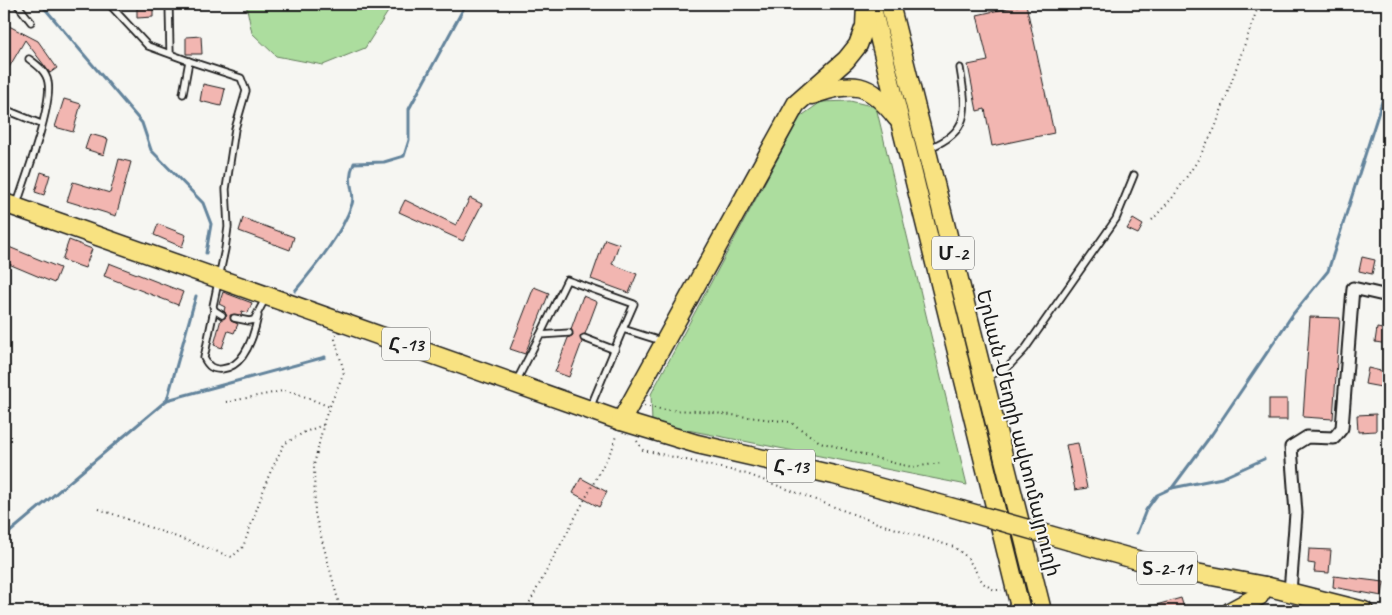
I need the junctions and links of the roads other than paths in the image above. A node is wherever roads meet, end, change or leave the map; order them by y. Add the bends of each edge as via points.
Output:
1 (17, 4) edge
2 (109, 4) edge
3 (169, 4) edge
4 (866, 4) edge
5 (871, 4) edge
6 (890, 4) edge
7 (32, 22) dead end
8 (170, 53) junction
9 (29, 58) dead end
10 (189, 61) junction
11 (960, 68) dead end
12 (183, 94) dead end
13 (796, 104) junction
14 (4, 109) edge
15 (900, 122) junction
16 (41, 124) junction
17 (927, 149) junction
18 (1134, 175) dead end
19 (10, 205) edge
20 (218, 277) junction
21 (267, 295) junction
22 (1388, 296) edge
23 (214, 310) junction
24 (222, 315) dead end
25 (258, 316) junction
26 (234, 318) dead end
27 (623, 329) junction
28 (570, 333) dead end
29 (540, 334) junction
30 (584, 338) dead end
31 (665, 342) junction
32 (615, 350) junction
33 (983, 379) junction
34 (516, 382) junction
35 (589, 410) junction
36 (621, 421) junction
37 (1010, 524) joint
38 (1265, 586) junction
39 (1290, 592) junction
40 (1021, 611) edge
41 (1042, 611) edge
42 (1231, 611) edge
43 (1364, 611) edge

1 - 7 lane
2 - 8 lane via 148,46
3 - 8 lane
4 - 13 main road via 865,26 858,44 846,60
5 - 15 main road, Երևան-Մեղրի ավտոմայրուղի / Մ-2
6 - 17 main road, Երևան-Մեղրի ավտոմայրուղի / Մ-2
8 - 10 lane
9 - 16 lane via 44,71 48,82
10 - 12 lane
10 - 20 lane via 241,78 246,91 235,129 226,189 226,242
11 - 17 lane via 966,108 960,124 943,142
13 - 15 main road via 834,87 853,86 872,92
13 - 31 main road
14 - 16 lane
15 - 40 main road, Երևան-Մեղրի ավտոմայրուղի / Մ-2
16 - 19 lane
17 - 33 main road, Երևան-Մեղրի ավտոմայրուղի / Մ-2
18 - 33 lane via 1116,219 1025,349 1008,367
19 - 20 main road, Հ-13
20 - 21 main road, Հ-13
20 - 23 lane
21 - 25 lane
21 - 34 main road, Հ-13
22 - 39 street via 1353,288 1342,428 1334,438 1306,437 1291,446 1296,513
23 - 24 lane
23 - 25 lane via 204,358 208,366 217,370 229,369 239,360 249,346
25 - 26 lane via 249,321
27 - 29 lane via 634,304 567,280
27 - 31 lane
27 - 32 lane
28 - 29 lane
29 - 34 lane
30 - 32 lane
31 - 36 main road
32 - 35 lane
33 - 41 main road, Երևան-Մեղրի ավտոմայրուղի / Մ-2
34 - 35 main road, Հ-13
35 - 36 main road, Հ-13
36 - 37 main road, Հ-13, bridge via 697,444 834,475
37 - 38 main road, Տ-2-11, bridge via 1160,566
38 - 39 main road, Տ-2-11
38 - 42 main road via 1259,596
39 - 43 main road, Տ-2-11

